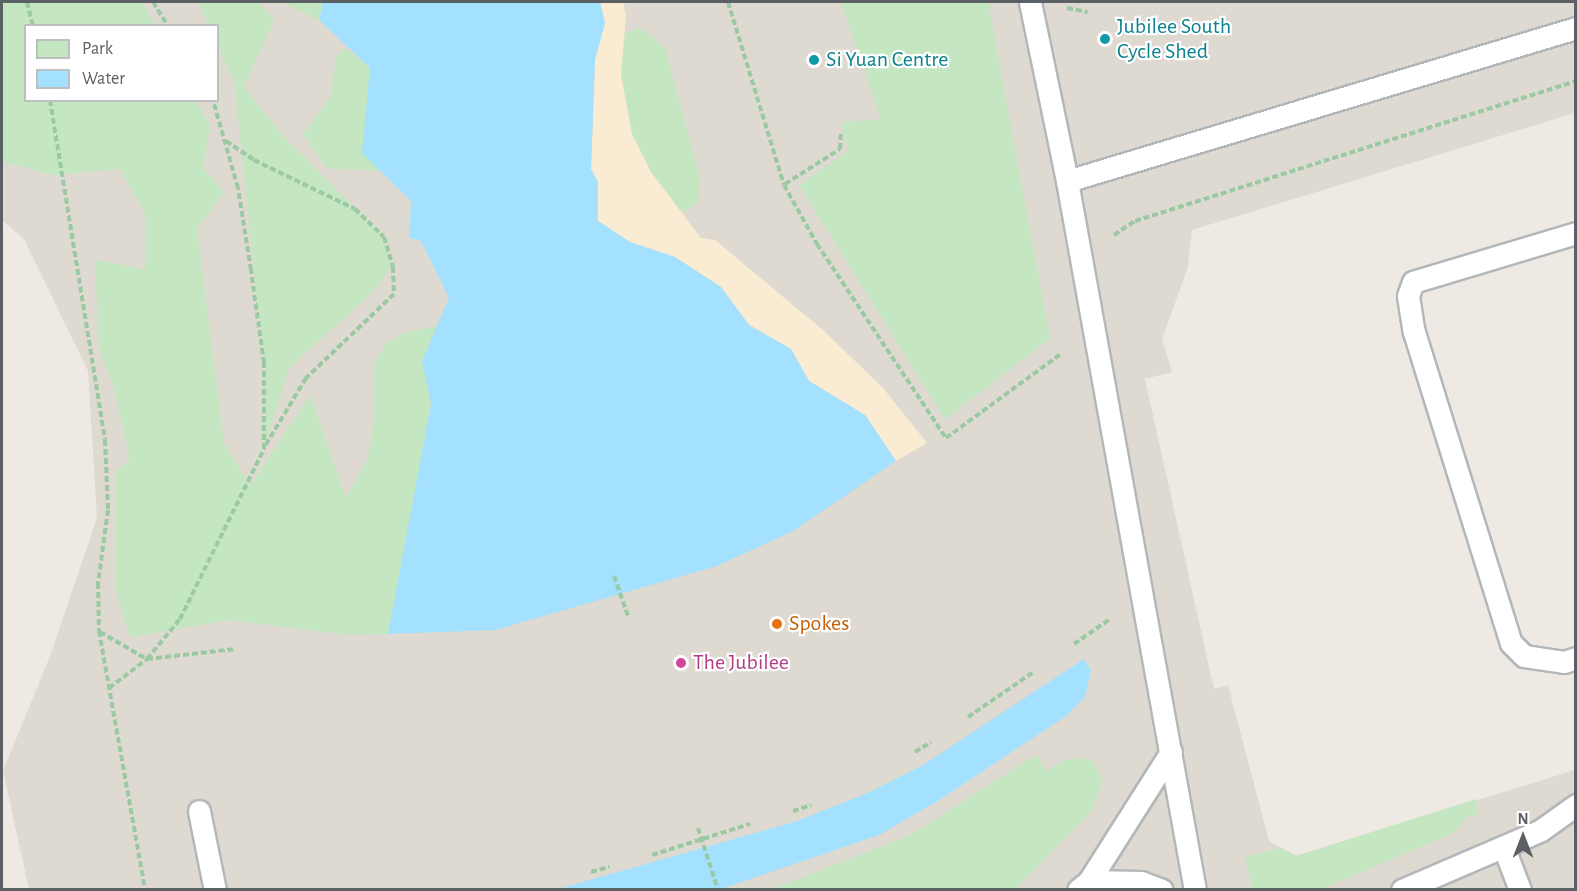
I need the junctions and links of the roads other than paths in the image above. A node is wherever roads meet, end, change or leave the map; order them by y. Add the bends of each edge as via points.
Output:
1 (1030, 2) edge
2 (1575, 28) edge
3 (1067, 181) junction
4 (1575, 233) edge
5 (1575, 658) edge
6 (1171, 752) junction
7 (1575, 805) edge
8 (199, 811) dead end
9 (1504, 848) junction
10 (1083, 885) edge
11 (215, 890) edge
12 (1162, 890) edge
13 (1195, 890) edge
14 (1402, 890) edge
15 (1520, 890) edge

1 - 3 lane
2 - 3 lane
3 - 6 lane
4 - 5 lane via 1413,282 1408,296 1414,332 1511,643 1524,656 1564,662
6 - 10 lane
6 - 13 lane
7 - 9 lane via 1541,830
8 - 11 lane
9 - 14 lane
9 - 15 lane
10 - 12 lane via 1141,882

